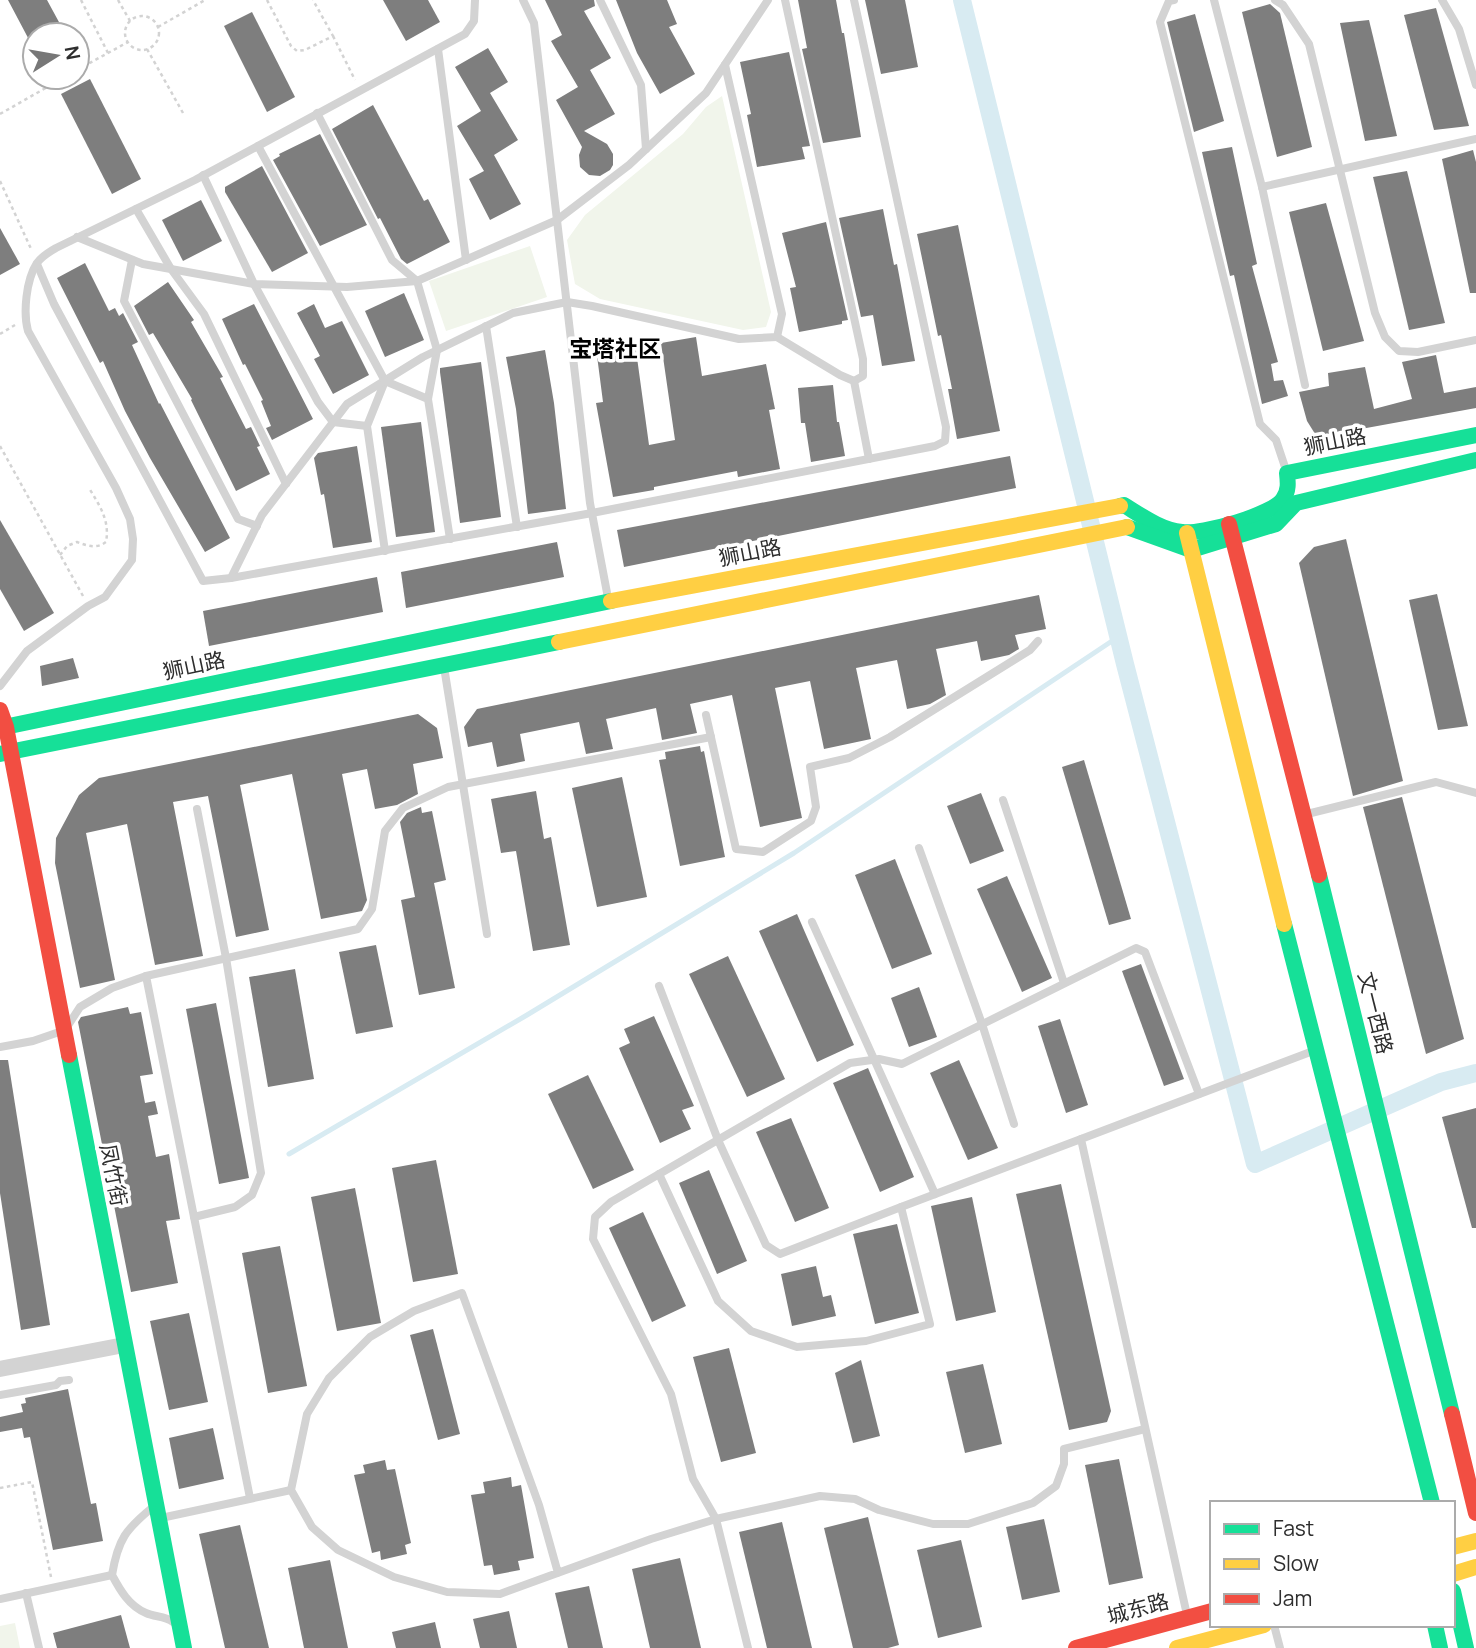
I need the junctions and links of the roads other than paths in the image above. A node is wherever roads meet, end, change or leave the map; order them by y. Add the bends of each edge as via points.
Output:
1 (475, 0) edge
2 (523, 0) edge
3 (600, 0) edge
4 (768, 0) edge
5 (785, 0) edge
6 (854, 0) edge
7 (1174, 0) edge
8 (1214, 0) edge
9 (1294, 0) edge
10 (1442, 0) edge
11 (1279, 2) edge
12 (438, 49) junction
13 (725, 65) junction
14 (1476, 85) edge
15 (317, 113) junction
16 (1476, 139) edge
17 (258, 146) junction
18 (646, 149) junction
19 (1339, 168) junction
20 (204, 175) junction
21 (1262, 187) junction
22 (136, 209) junction
23 (557, 220) junction
24 (78, 237) junction
25 (132, 260) junction
26 (466, 260) junction
27 (37, 264) junction
28 (171, 269) junction
29 (417, 281) junction
30 (254, 284) junction
31 (334, 287) junction
32 (567, 302) junction
33 (486, 327) junction
34 (777, 337) junction
35 (1476, 340) edge
36 (437, 350) junction
37 (385, 381) junction
38 (855, 381) junction
39 (1304, 385) dead end
40 (428, 399) junction
41 (333, 422) junction
42 (367, 426) junction
43 (1476, 435) edge
44 (869, 459) junction
45 (1476, 460) edge
46 (1287, 473) junction
47 (286, 484) junction
48 (592, 513) junction
49 (257, 526) junction
50 (517, 527) junction
51 (1231, 531) junction
52 (1187, 533) junction
53 (450, 539) junction
54 (1191, 550) junction
55 (386, 551) junction
56 (231, 578) junction
57 (609, 601) junction
58 (1038, 641) dead end
59 (444, 665) junction
60 (0, 686) edge
61 (0, 710) edge
62 (706, 715) dead end
63 (3, 728) edge
64 (711, 737) junction
65 (5, 753) edge
66 (464, 785) junction
67 (1476, 793) edge
68 (1003, 800) dead end
69 (197, 809) dead end
70 (1304, 815) junction
71 (919, 848) dead end
72 (812, 922) dead end
73 (487, 934) dead end
74 (226, 958) junction
75 (146, 976) junction
76 (1064, 983) junction
77 (659, 986) dead end
78 (982, 1024) junction
79 (65, 1030) junction
80 (0, 1047) edge
81 (1316, 1051) junction
82 (875, 1059) junction
83 (1199, 1094) junction
84 (1014, 1124) dead end
85 (1080, 1139) junction
86 (718, 1140) junction
87 (659, 1174) junction
88 (935, 1194) junction
89 (901, 1207) junction
90 (194, 1217) junction
91 (124, 1345) junction
92 (0, 1369) edge
93 (69, 1380) dead end
94 (0, 1395) edge
95 (1145, 1429) junction
96 (291, 1490) junction
97 (250, 1498) junction
98 (1431, 1501) edge
99 (157, 1512) junction
100 (1476, 1513) edge
101 (716, 1519) junction
102 (1476, 1541) edge
103 (1455, 1546) edge
104 (1476, 1567) edge
105 (558, 1573) junction
106 (1455, 1573) edge
107 (111, 1575) junction
108 (26, 1593) junction
109 (0, 1598) edge
110 (1455, 1600) edge
111 (1210, 1612) edge
112 (1187, 1618) junction
113 (1256, 1627) edge
114 (1275, 1627) edge
115 (1435, 1627) edge
116 (180, 1628) junction
117 (39, 1648) edge
118 (184, 1648) edge
119 (748, 1648) edge
120 (1076, 1648) edge
121 (1177, 1648) edge
122 (1280, 1648) edge
123 (1440, 1648) edge
124 (1466, 1648) edge

1 - 12 lane via 474,21 465,34
2 - 23 lane via 534,23
3 - 18 lane via 640,85
4 - 13 lane
5 - 38 lane via 863,359 863,376
6 - 44 lane via 946,427 945,441 935,446
7 - 46 lane via 1169,1 1160,22 1260,425 1276,440
8 - 21 lane
9 - 11 lane
10 - 14 lane via 1459,29
11 - 19 lane via 1308,44
12 - 15 lane
12 - 26 lane
13 - 18 lane via 706,93
13 - 34 lane via 782,314
15 - 17 lane
15 - 29 lane via 392,260
16 - 19 lane
17 - 20 lane
17 - 31 lane
18 - 23 lane
19 - 21 lane
19 - 35 lane via 1385,337 1399,351 1418,352
20 - 22 lane
20 - 30 lane
21 - 39 lane
22 - 24 lane
22 - 28 lane
23 - 26 lane
23 - 32 lane
24 - 25 lane
24 - 27 lane
25 - 28 lane
25 - 49 lane via 124,301 238,519
26 - 29 lane
27 - 56 lane via 54,304 204,581
27 - 60 lane via 24,319 130,519 132,560 105,597 27,650
28 - 30 lane
28 - 47 lane via 204,314
29 - 31 lane
29 - 36 lane
30 - 31 lane
30 - 41 lane
31 - 37 lane
32 - 33 lane via 513,313
32 - 34 lane via 739,340
32 - 48 lane
33 - 36 lane
33 - 50 lane
34 - 38 lane
36 - 37 lane
36 - 40 lane
37 - 40 lane
37 - 41 lane via 347,404
37 - 42 lane
38 - 44 lane
40 - 53 lane
41 - 42 lane
41 - 47 lane
42 - 55 lane
43 - 46 main road, 狮山路
44 - 48 lane
45 - 51 main road, 狮山路 via 1296,503 1276,524
46 - 51 main road, 狮山路 via 1288,491 1280,504
47 - 49 lane
48 - 50 lane
48 - 57 lane
49 - 56 lane
50 - 53 lane
51 - 52 main road, 狮山路
51 - 54 main road, 狮山路
51 - 70 main road, 文一西路
52 - 54 main road
52 - 57 main road, 狮山路 via 1162,526 1124,505
53 - 55 lane
54 - 59 main road via 1129,527
54 - 81 main road
55 - 56 lane
57 - 63 main road, 狮山路
58 - 64 lane via 890,737 849,758 810,767 816,807 811,821 763,852 736,849
59 - 65 main road
59 - 66 lane
61 - 63 main road, 凤竹街
62 - 64 lane
63 - 65 main road, 凤竹街
64 - 66 lane
65 - 79 main road, 凤竹街
66 - 73 lane
66 - 74 lane via 448,787 403,808 385,831 372,909 358,929
67 - 70 lane via 1436,782
68 - 76 lane
69 - 74 lane
70 - 100 main road, 文一西路
71 - 78 lane
72 - 82 lane
74 - 75 lane
74 - 90 lane via 261,1173 252,1195 235,1207
75 - 79 lane via 112,988 80,1007
75 - 90 lane
76 - 78 lane
76 - 83 lane via 1136,948 1145,952
77 - 86 lane
78 - 82 lane via 902,1064
78 - 84 lane
79 - 80 lane
79 - 91 main road, 凤竹街
81 - 83 lane
81 - 98 main road
82 - 86 lane via 850,1063
82 - 88 lane
83 - 85 lane
85 - 88 lane
85 - 95 lane
86 - 87 lane
86 - 89 lane via 766,1245 780,1254
87 - 89 lane via 718,1301 751,1331 797,1347 866,1341 930,1324
87 - 101 lane via 611,1202 595,1217 593,1239 671,1394 693,1479
88 - 89 lane
90 - 97 lane
91 - 92 street
91 - 99 main road, 凤竹街
93 - 94 lane
95 - 101 lane via 1064,1449 1056,1486 1033,1503 968,1524 933,1524 855,1499 820,1496
95 - 112 lane
96 - 97 lane
96 - 105 lane via 312,1528 338,1550 394,1577 447,1592 500,1594
96 - 105 lane via 307,1414 329,1378 370,1338 414,1311 462,1293 540,1505
97 - 99 lane
99 - 107 lane via 134,1522 121,1537
99 - 116 main road, 凤竹街
101 - 105 lane
101 - 119 lane
102 - 103 main road
104 - 106 main road
107 - 108 lane
107 - 116 lane via 124,1597 145,1613 170,1619
108 - 109 lane
108 - 117 lane
110 - 124 main road
111 - 112 main road, 城东路
112 - 120 main road, 城东路
113 - 121 main road
114 - 122 lane
115 - 123 main road
116 - 118 main road, 凤竹街

